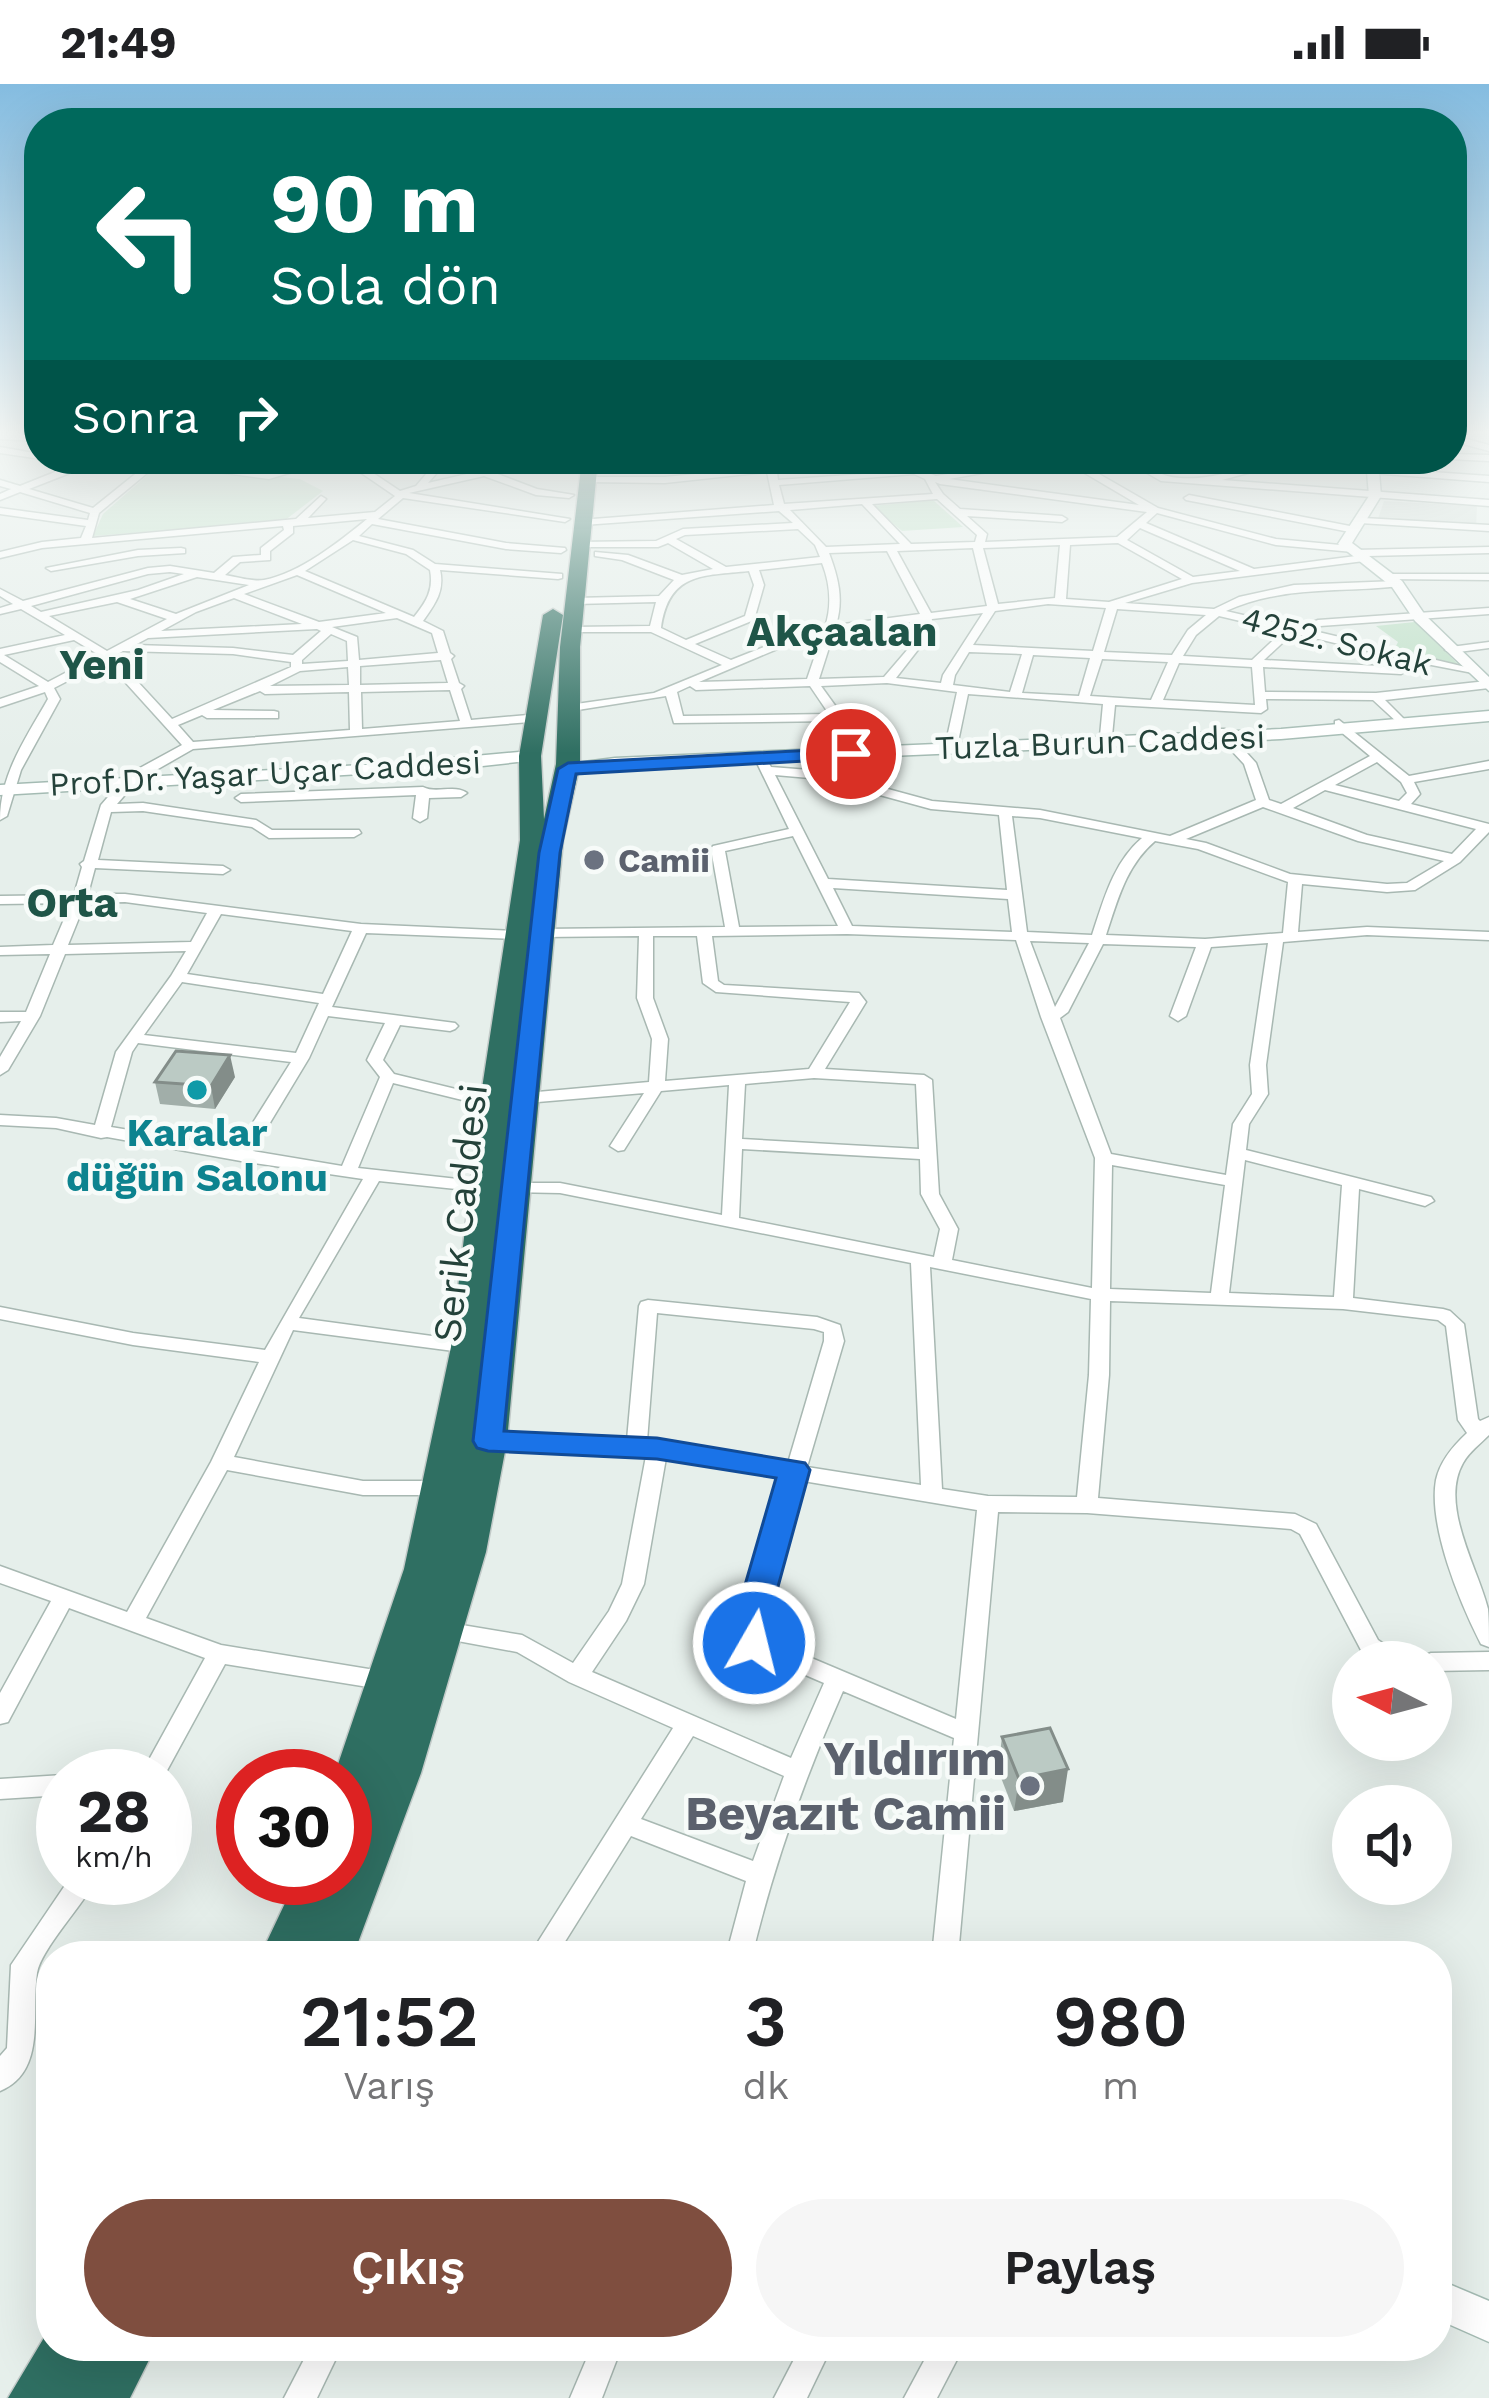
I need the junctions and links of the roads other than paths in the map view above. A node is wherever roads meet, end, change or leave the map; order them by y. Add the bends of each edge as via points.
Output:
1 (86, 537) edge
2 (120, 537) edge
3 (192, 537) edge
4 (281, 537) edge
5 (351, 537) joint
6 (464, 537) edge
7 (550, 537) edge
8 (555, 537) edge
9 (574, 537) edge
10 (574, 537) edge
11 (579, 537) edge
12 (581, 537) edge
13 (585, 537) edge
14 (609, 537) edge
15 (672, 537) edge
16 (808, 537) edge
17 (898, 537) edge
18 (982, 537) edge
19 (1060, 537) edge
20 (1123, 537) edge
21 (1171, 537) edge
22 (1210, 537) edge
23 (1260, 537) edge
24 (1349, 537) edge
25 (668, 539) junction
26 (86, 540) junction
27 (1120, 540) junction
28 (1060, 542) junction
29 (980, 543) junction
30 (1186, 543) junction
31 (908, 547) junction
32 (890, 548) junction
33 (1489, 550) edge
34 (16, 551) junction
35 (181, 551) junction
36 (1355, 552) junction
37 (0, 555) edge
38 (824, 555) junction
39 (266, 558) junction
40 (436, 567) junction
41 (754, 567) junction
42 (51, 568) junction
43 (170, 569) junction
44 (724, 570) junction
45 (297, 571) junction
46 (196, 574) junction
47 (1255, 574) junction
48 (216, 577) junction
49 (1489, 577) edge
50 (680, 578) junction
51 (1191, 580) junction
52 (1394, 581) junction
53 (257, 583) junction
54 (85, 586) junction
55 (0, 592) edge
56 (1275, 592) junction
57 (233, 594) junction
58 (120, 598) junction
59 (662, 599) junction
60 (1060, 601) junction
61 (1113, 603) junction
62 (21, 604) junction
63 (993, 605) junction
64 (0, 610) edge
65 (1489, 611) edge
66 (1217, 612) junction
67 (927, 613) junction
68 (402, 614) junction
69 (41, 615) junction
70 (1418, 617) junction
71 (176, 618) junction
72 (418, 620) junction
73 (322, 629) junction
74 (655, 629) junction
75 (831, 629) junction
76 (1295, 630) junction
77 (144, 635) junction
78 (78, 636) junction
79 (686, 644) junction
80 (1489, 645) edge
81 (967, 647) junction
82 (122, 648) junction
83 (1029, 650) junction
84 (1451, 650) junction
85 (1096, 652) junction
86 (0, 654) edge
87 (108, 656) junction
88 (448, 656) junction
89 (1177, 656) junction
90 (1257, 661) junction
91 (1416, 662) junction
92 (297, 663) junction
93 (355, 664) junction
94 (732, 665) junction
95 (1483, 679) edge
96 (887, 680) junction
97 (812, 681) junction
98 (356, 686) junction
99 (458, 686) junction
100 (685, 686) junction
101 (48, 687) junction
102 (946, 688) junction
103 (252, 691) junction
104 (964, 691) junction
105 (671, 692) junction
106 (1015, 696) junction
107 (1376, 697) junction
108 (1083, 701) junction
109 (1260, 702) junction
110 (0, 703) edge
111 (1109, 703) junction
112 (1155, 706) junction
113 (1489, 713) edge
114 (195, 714) junction
115 (554, 714) junction
116 (274, 715) dead end
117 (838, 717) junction
118 (1398, 719) junction
119 (466, 722) junction
120 (173, 723) junction
121 (1343, 727) junction
122 (356, 731) junction
123 (1224, 734) junction
124 (1106, 736) junction
125 (952, 742) junction
126 (190, 746) junction
127 (859, 747) junction
128 (1377, 757) junction
129 (568, 762) junction
130 (530, 764) junction
131 (764, 764) junction
132 (1489, 766) edge
133 (285, 778) junction
134 (1406, 780) junction
135 (128, 781) junction
136 (1323, 786) junction
137 (5, 791) edge
138 (461, 793) dead end
139 (423, 794) junction
140 (275, 797) junction
141 (242, 798) dead end
142 (1263, 802) junction
143 (1402, 806) junction
144 (106, 808) junction
145 (1282, 809) junction
146 (1005, 810) junction
147 (0, 816) edge
148 (420, 818) dead end
149 (256, 824) junction
150 (1487, 828) edge
151 (799, 831) junction
152 (354, 833) dead end
153 (1152, 838) junction
154 (1171, 840) junction
155 (1454, 859) junction
156 (87, 864) junction
157 (223, 870) dead end
158 (1295, 879) junction
159 (825, 883) junction
160 (1013, 896) junction
161 (80, 898) junction
162 (0, 900) edge
163 (216, 910) junction
164 (361, 928) junction
165 (847, 930) junction
166 (646, 932) junction
167 (704, 932) junction
168 (733, 932) junction
169 (530, 934) junction
170 (1023, 937) junction
171 (1489, 937) edge
172 (1283, 938) junction
173 (1096, 939) junction
174 (1205, 943) junction
175 (60, 946) junction
176 (196, 946) junction
177 (0, 951) edge
178 (178, 977) junction
179 (327, 1005) junction
180 (32, 1016) junction
181 (1178, 1016) dead end
182 (0, 1017) edge
183 (1049, 1017) junction
184 (393, 1023) junction
185 (450, 1026) dead end
186 (134, 1038) junction
187 (301, 1058) junction
188 (0, 1070) edge
189 (814, 1073) junction
190 (388, 1077) junction
191 (737, 1079) junction
192 (657, 1085) junction
193 (510, 1100) junction
194 (0, 1120) edge
195 (101, 1133) junction
196 (737, 1144) junction
197 (618, 1146) dead end
198 (1236, 1152) junction
199 (925, 1154) junction
200 (241, 1156) junction
201 (1104, 1158) junction
202 (348, 1172) junction
203 (374, 1175) junction
204 (1232, 1181) junction
205 (1351, 1184) junction
206 (500, 1187) junction
207 (1425, 1201) dead end
208 (730, 1223) junction
209 (920, 1259) junction
210 (942, 1263) junction
211 (1099, 1295) junction
212 (1219, 1300) junction
213 (1343, 1303) junction
214 (0, 1313) edge
215 (287, 1323) junction
216 (470, 1347) junction
217 (271, 1357) junction
218 (1484, 1429) edge
219 (488, 1441) junction
220 (646, 1448) junction
221 (221, 1462) junction
222 (794, 1470) junction
223 (444, 1489) junction
224 (932, 1493) junction
225 (988, 1504) junction
226 (1087, 1505) junction
227 (0, 1574) edge
228 (65, 1596) junction
229 (134, 1619) junction
230 (444, 1631) junction
231 (1489, 1637) edge
232 (1367, 1641) edge
233 (219, 1654) junction
234 (1489, 1661) edge
235 (1452, 1662) edge
236 (577, 1676) junction
237 (836, 1681) junction
238 (389, 1682) junction
239 (4, 1700) edge
240 (687, 1726) junction
241 (966, 1733) junction
242 (167, 1749) edge
243 (366, 1749) edge
244 (795, 1770) junction
245 (36, 1787) edge
246 (0, 1789) edge
247 (626, 1824) junction
248 (758, 1874) junction
249 (65, 1905) edge
250 (308, 1905) edge
251 (41, 1941) edge
252 (291, 1941) edge
253 (335, 1941) edge
254 (552, 1941) edge
255 (742, 1941) edge
256 (946, 1941) edge
257 (36, 1948) edge
258 (0, 2078) edge
259 (1452, 2306) edge
260 (1489, 2322) edge
261 (60, 2361) edge
262 (119, 2361) edge
263 (319, 2361) edge
264 (601, 2361) edge
265 (809, 2361) edge
266 (941, 2361) edge
267 (37, 2398) edge
268 (98, 2398) edge
269 (300, 2398) edge
270 (586, 2398) edge
271 (790, 2398) edge
272 (920, 2398) edge

1 - 26 street
2 - 26 street
3 - 35 street
4 - 39 street
5 - 40 street
5 - 45 street
6 - 7 street via 506,546
8 - 40 street
9 - 115 highway, Serik Caddesi
10 - 115 highway, Serik Caddesi
11 - 74 street
12 - 59 street
13 - 50 street
14 - 25 street
15 - 25 street
16 - 38 street
17 - 31 street
18 - 29 street
19 - 28 street
20 - 27 street
21 - 30 street
22 - 30 street
23 - 36 street
24 - 36 main road
25 - 44 street
26 - 34 street
27 - 28 street
27 - 51 street
28 - 29 street
28 - 60 street
29 - 31 street
29 - 63 street
30 - 47 street
31 - 32 street
32 - 38 street
32 - 67 street
33 - 36 street
34 - 37 street
34 - 42 street
35 - 42 street
35 - 43 street
36 - 47 street
36 - 52 main road
38 - 41 street
38 - 75 street via 835,588
39 - 48 street via 237,559
39 - 53 street
40 - 72 street via 437,598
41 - 44 street
41 - 79 street via 759,585 750,618
42 - 54 street
43 - 46 street
43 - 54 street
44 - 50 street
45 - 53 street
45 - 68 street
46 - 48 street
46 - 58 street
47 - 51 street
47 - 56 street
48 - 53 street
49 - 52 street
50 - 59 street
51 - 61 street
52 - 56 street
52 - 70 main road
53 - 57 street
54 - 62 street
55 - 62 street
56 - 66 street
57 - 71 street
57 - 73 street
58 - 69 street
58 - 71 street
59 - 74 street
60 - 61 street, 4252. Sokak
60 - 63 street, 4252. Sokak
61 - 66 street, 4252. Sokak
61 - 85 street
62 - 64 street
62 - 69 street
63 - 67 street, 4252. Sokak
63 - 81 street
65 - 70 street
66 - 76 street, 4252. Sokak
66 - 89 street
67 - 75 street, 4252. Sokak
67 - 96 street via 925,640
68 - 72 street
68 - 73 street
69 - 78 street
70 - 76 street
70 - 84 main road
71 - 77 street
72 - 88 street via 437,631
73 - 77 street
73 - 92 street
73 - 93 street via 352,639
74 - 79 street
75 - 94 street, 4252. Sokak
75 - 97 street
76 - 90 street
76 - 91 street, 4252. Sokak
77 - 82 street
78 - 86 street
78 - 87 street
79 - 94 street
80 - 84 street
81 - 83 street
81 - 102 street
82 - 87 street
82 - 92 street via 233,651
83 - 85 street
83 - 106 street
84 - 95 main road
85 - 89 street
85 - 108 street
86 - 101 street
87 - 101 street
87 - 120 street
88 - 93 street
88 - 99 street
89 - 90 street
89 - 112 street
90 - 91 street via 1401,671
90 - 109 street
91 - 95 street, 4252. Sokak
92 - 93 street
92 - 103 street
93 - 98 street
94 - 100 street, 4252. Sokak
95 - 107 street
96 - 97 street
96 - 102 street
97 - 100 street
97 - 117 street
98 - 99 street
98 - 103 street
98 - 122 street
99 - 119 street
100 - 105 street, 4252. Sokak
101 - 110 street
101 - 137 street via 55,699
102 - 104 street
103 - 114 street
104 - 106 street
104 - 125 street
105 - 115 street, 4252. Sokak
105 - 117 street via 678,720
106 - 108 street
107 - 109 street
107 - 118 street
108 - 111 street
109 - 112 street
111 - 112 street
111 - 124 street
113 - 118 main road, Tuzla Burun Caddesi
113 - 121 main road, Tuzla Burun Caddesi
114 - 116 street
114 - 120 street
115 - 119 street, 4252. Sokak
115 - 129 highway, Serik Caddesi
115 - 130 highway, Serik Caddesi
117 - 127 street
118 - 121 main road, Tuzla Burun Caddesi
119 - 122 street, 4252. Sokak
120 - 126 street
121 - 123 main road, Tuzla Burun Caddesi
121 - 128 street
122 - 126 street, 4252. Sokak
123 - 124 main road, Tuzla Burun Caddesi
123 - 131 main road, Tuzla Burun Caddesi
123 - 142 street via 1250,763
124 - 125 main road, Tuzla Burun Caddesi
125 - 127 main road, Tuzla Burun Caddesi
126 - 135 street
127 - 129 main road, Tuzla Burun Caddesi
128 - 134 street
128 - 136 street
129 - 130 highway
129 - 131 main road, Tuzla Burun Caddesi
129 - 169 highway, Serik Caddesi
130 - 133 main road
130 - 135 main road, Prof.Dr. Yaşar Uçar Caddesi
130 - 169 highway, Serik Caddesi
131 - 146 street via 931,805
131 - 151 street
132 - 134 street
133 - 135 main road
133 - 140 street
134 - 143 street via 1414,794
135 - 137 main road
135 - 144 street
136 - 143 street
136 - 145 street
137 - 147 street
138 - 139 street
139 - 140 street
139 - 148 street
140 - 141 street
140 - 149 street
142 - 145 street
142 - 154 street
143 - 150 street
144 - 149 street
144 - 156 street
145 - 155 street
146 - 153 street
146 - 160 street
149 - 152 street via 269,834
150 - 155 street
151 - 159 street
151 - 168 street via 718,849
153 - 154 street
153 - 173 street via 1120,872
154 - 158 street
155 - 158 street via 1409,887
156 - 157 street
156 - 161 street
158 - 172 street
159 - 160 street
159 - 165 street
160 - 170 street
161 - 162 street
161 - 163 street
161 - 175 street
163 - 164 street
163 - 176 street
164 - 169 street
164 - 179 street
165 - 168 street
165 - 170 street
166 - 167 street
166 - 169 street
166 - 192 street via 645,998 660,1039
167 - 168 street
167 - 189 street via 712,983 721,989 854,995 858,1002
169 - 193 highway, Serik Caddesi
170 - 173 street
170 - 183 street
171 - 172 street via 1367,931
172 - 174 street
172 - 198 street via 1258,1065 1260,1094 1241,1124
173 - 174 street
173 - 183 street via 1060,1012
174 - 181 street
175 - 176 street
175 - 177 street
175 - 180 street
176 - 178 street
178 - 179 street
178 - 186 street
179 - 184 street
179 - 187 street
180 - 182 street
180 - 188 street
183 - 201 street
184 - 185 street
184 - 190 street via 375,1060
186 - 187 street
186 - 195 street
187 - 200 street
189 - 191 street
189 - 199 street via 924,1080
190 - 193 street
190 - 202 street
191 - 192 street
191 - 196 street
192 - 193 street
192 - 197 street
193 - 206 highway, Serik Caddesi
194 - 195 street
195 - 200 street
196 - 199 street
196 - 208 street
198 - 204 street
198 - 205 street
199 - 210 street via 930,1194 949,1228
200 - 202 street
201 - 204 street
201 - 211 street
202 - 203 street
203 - 206 street
203 - 215 street
204 - 212 street
205 - 207 street
205 - 213 street
206 - 208 street via 560,1188
206 - 216 highway, Serik Caddesi
206 - 219 highway, Serik Caddesi
208 - 209 street
209 - 210 street
209 - 224 street
210 - 211 street
211 - 212 street
211 - 226 street
212 - 213 street
213 - 218 street via 1452,1320 1468,1420
214 - 217 street
215 - 216 street
215 - 217 street
216 - 223 highway, Serik Caddesi
217 - 221 street
218 - 231 street via 1450,1467 1444,1486
219 - 220 street
219 - 230 highway, Serik Caddesi
220 - 222 street
220 - 222 street via 648,1306 818,1323 833,1329 834,1341
220 - 236 street via 633,1584
221 - 223 street via 363,1488
221 - 229 street
222 - 224 street
222 - 237 street via 751,1623 754,1643
223 - 238 highway, Serik Caddesi
224 - 225 street
225 - 226 street
225 - 241 street
226 - 232 street via 1302,1524
227 - 228 street
228 - 229 street
228 - 239 street
229 - 233 street
230 - 236 street via 522,1644
230 - 253 highway, Serik Caddesi
233 - 238 street
233 - 242 street
234 - 235 street
236 - 240 street
237 - 241 street
237 - 244 street
238 - 243 highway, Serik Caddesi
240 - 244 street
240 - 247 street
241 - 256 street
244 - 248 street
245 - 246 street
247 - 248 street
247 - 254 street
248 - 255 street
249 - 251 street
250 - 252 highway
257 - 258 street via 24,1965 20,2052
259 - 260 main road
261 - 267 highway
262 - 268 highway
263 - 269 street
264 - 270 street
265 - 271 street
266 - 272 street

